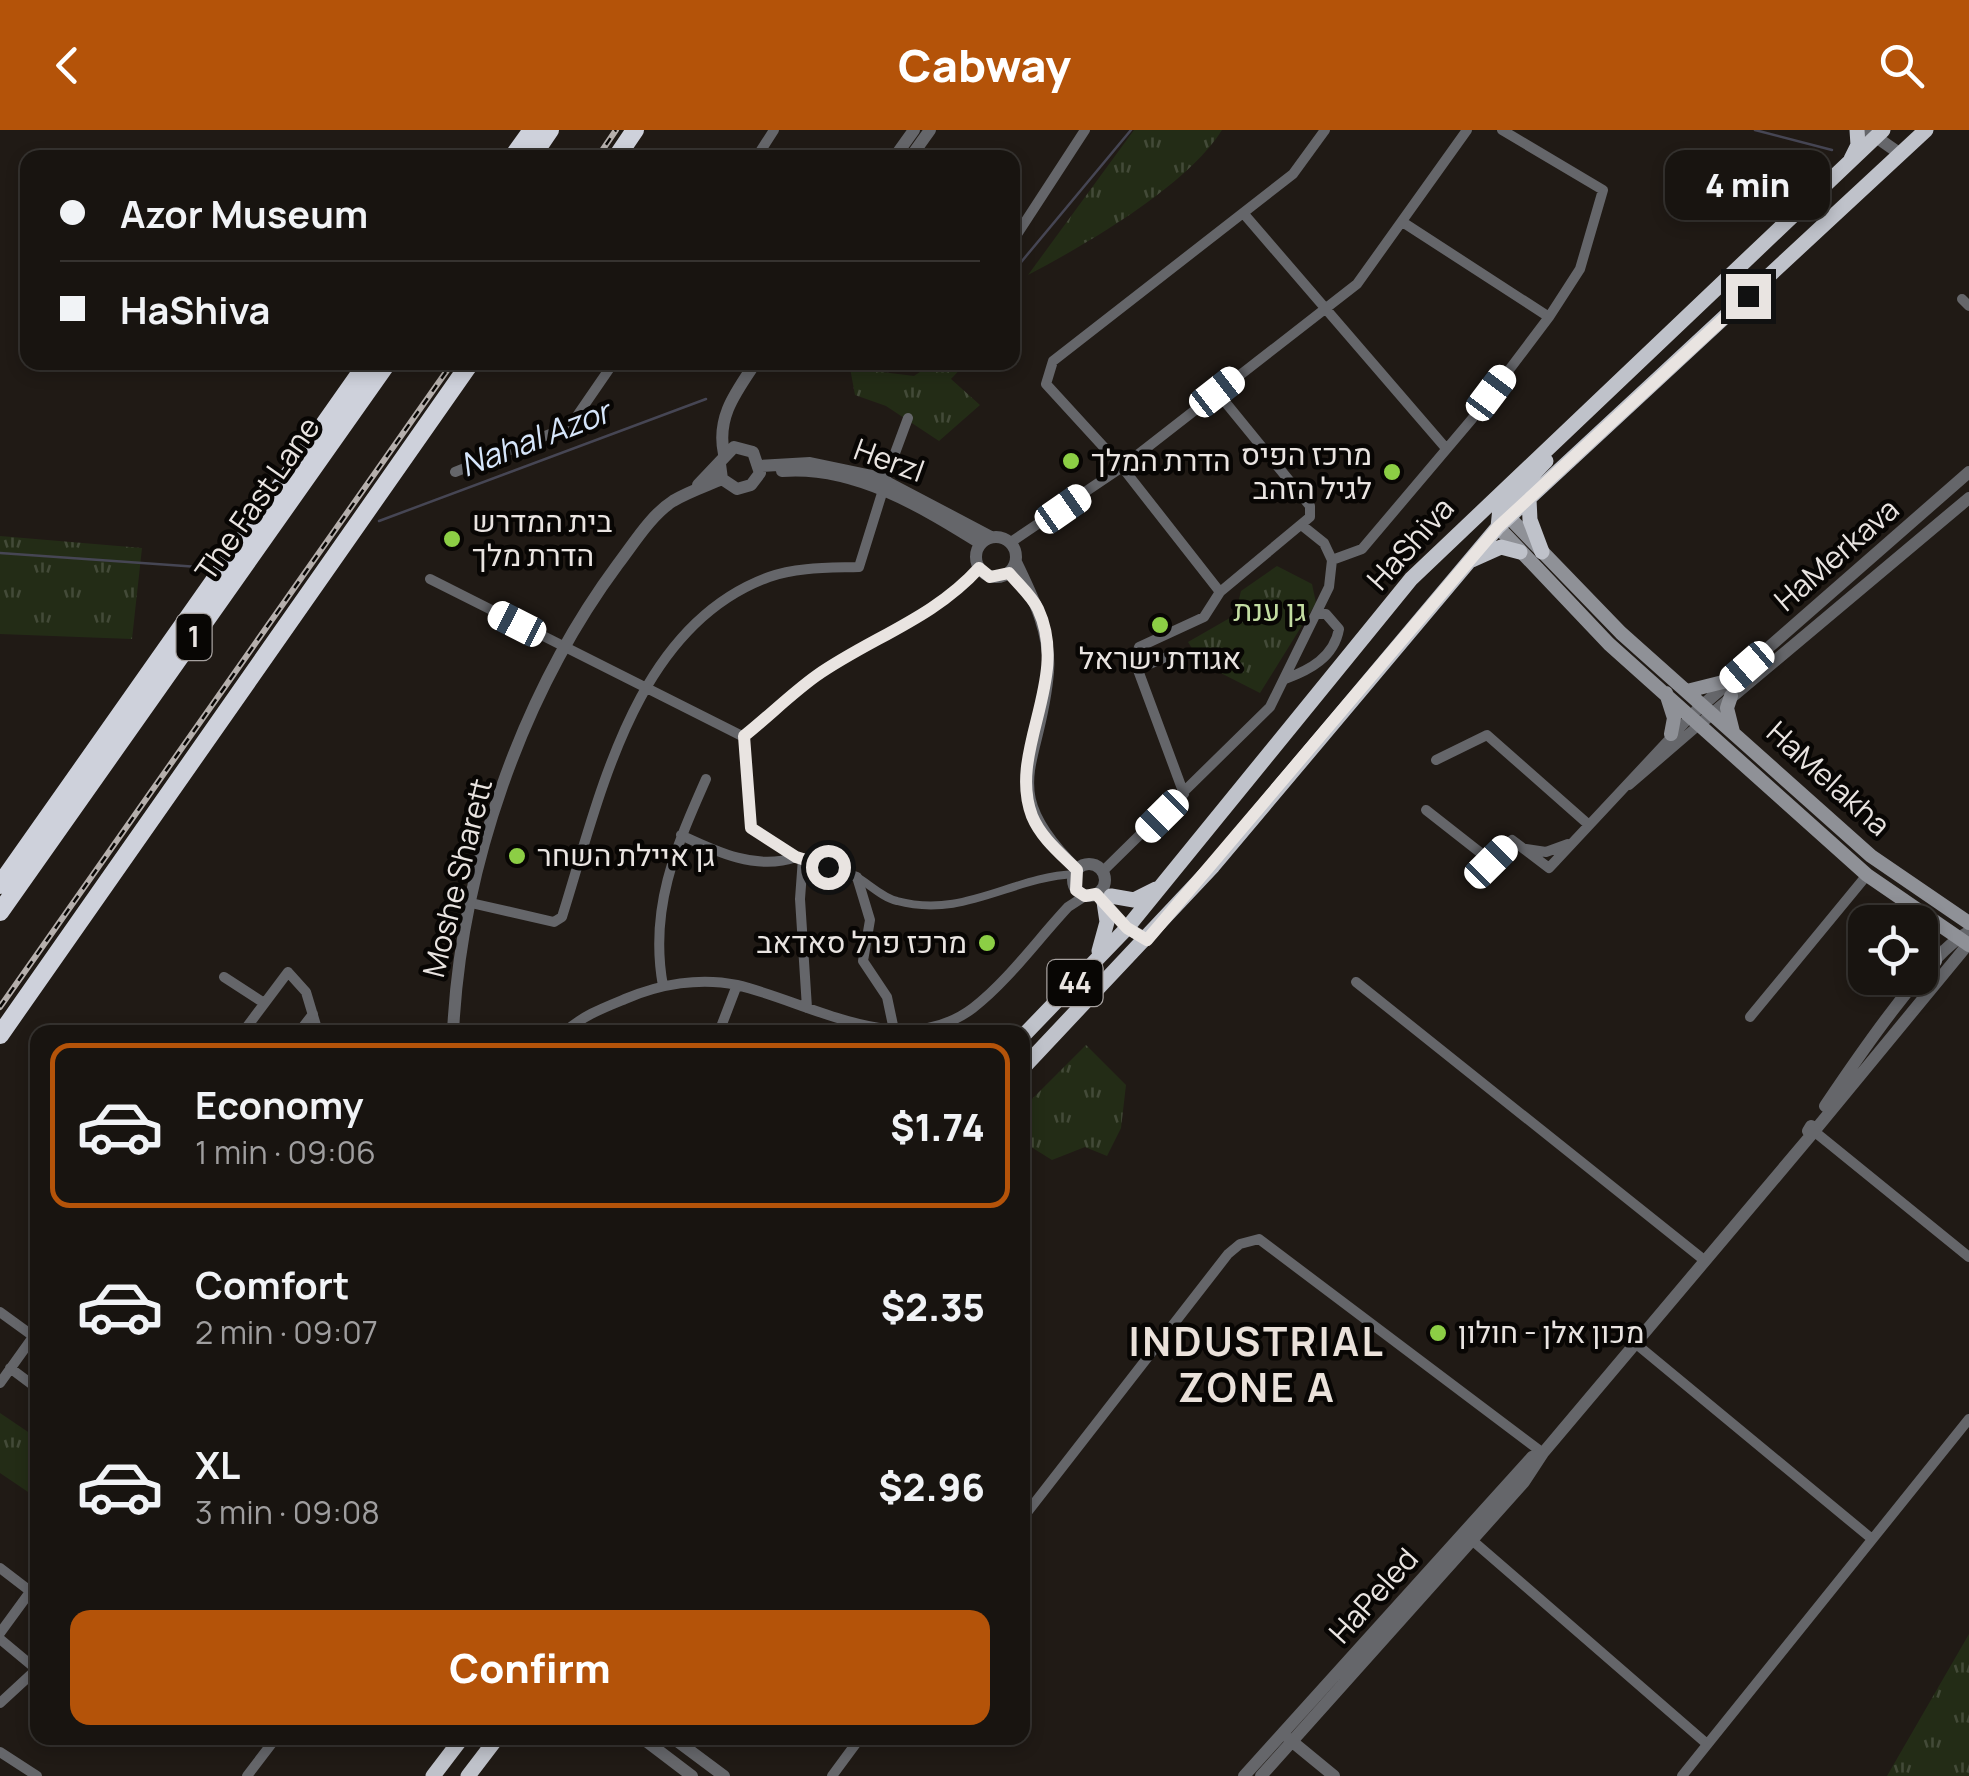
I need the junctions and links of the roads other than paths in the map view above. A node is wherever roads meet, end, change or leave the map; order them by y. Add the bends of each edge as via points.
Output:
1 (1086, 130) edge
2 (1325, 130) edge
3 (1467, 130) edge
4 (1502, 130) edge
5 (1857, 130) edge
6 (1926, 130) edge
7 (1878, 132) edge
8 (1900, 153) junction
9 (1849, 164) junction
10 (1244, 214) junction
11 (1404, 223) junction
12 (1020, 230) edge
13 (1326, 309) junction
14 (1549, 318) junction
15 (362, 370) edge
16 (382, 370) edge
17 (466, 370) edge
18 (608, 370) edge
19 (751, 370) edge
20 (1217, 392) junction
21 (908, 418) dead end
22 (1444, 446) junction
23 (726, 455) junction
24 (1122, 467) junction
25 (760, 470) junction
26 (455, 472) dead end
27 (1969, 472) edge
28 (722, 479) junction
29 (884, 485) junction
30 (689, 494) junction
31 (1969, 498) edge
32 (1529, 499) junction
33 (1498, 514) junction
34 (1304, 527) junction
35 (986, 540) junction
36 (1011, 542) junction
37 (1520, 552) junction
38 (1542, 552) junction
39 (1332, 560) junction
40 (1464, 564) junction
41 (1012, 567) junction
42 (979, 568) junction
43 (430, 579) dead end
44 (1220, 592) junction
45 (1316, 614) junction
46 (562, 648) junction
47 (1172, 655) dead end
48 (1138, 669) junction
49 (1285, 678) junction
50 (1731, 688) junction
51 (644, 690) junction
52 (1687, 690) junction
53 (1666, 693) junction
54 (1702, 713) junction
55 (1734, 732) junction
56 (1671, 734) junction
57 (744, 736) junction
58 (1436, 760) dead end
59 (706, 779) dead end
60 (1623, 788) junction
61 (1184, 794) junction
62 (1426, 810) dead end
63 (1589, 825) junction
64 (681, 836) junction
65 (800, 858) junction
66 (1177, 869) junction
67 (1102, 872) junction
68 (1867, 875) junction
69 (1075, 876) junction
70 (856, 877) junction
71 (0, 885) edge
72 (1100, 895) junction
73 (471, 903) junction
74 (1910, 905) edge
75 (1068, 907) junction
76 (0, 912) edge
77 (1938, 923) edge
78 (1969, 923) edge
79 (1131, 924) junction
80 (1147, 940) junction
81 (1966, 941) edge
82 (1938, 959) edge
83 (1088, 970) junction
84 (224, 976) dead end
85 (1356, 982) dead end
86 (737, 985) junction
87 (663, 986) junction
88 (1910, 995) edge
89 (264, 1003) junction
90 (807, 1008) junction
91 (313, 1014) junction
92 (1750, 1017) dead end
93 (248, 1025) edge
94 (304, 1025) edge
95 (316, 1025) edge
96 (454, 1025) edge
97 (576, 1025) edge
98 (722, 1025) edge
99 (874, 1025) edge
100 (893, 1025) edge
101 (931, 1025) edge
102 (1030, 1030) edge
103 (0, 1035) edge
104 (1030, 1061) edge
105 (1813, 1130) junction
106 (1969, 1256) edge
107 (1704, 1260) junction
108 (0, 1312) edge
109 (30, 1330) edge
110 (30, 1340) edge
111 (1635, 1343) junction
112 (10, 1368) junction
113 (30, 1383) edge
114 (0, 1384) edge
115 (1969, 1419) edge
116 (1543, 1453) junction
117 (1030, 1509) edge
118 (1872, 1540) junction
119 (1473, 1542) junction
120 (0, 1568) edge
121 (30, 1592) joint
122 (0, 1636) edge
123 (30, 1662) edge
124 (30, 1675) edge
125 (0, 1703) edge
126 (1288, 1738) junction
127 (1707, 1744) junction
128 (267, 1745) edge
129 (457, 1745) edge
130 (492, 1745) edge
131 (651, 1745) edge
132 (682, 1745) edge
133 (855, 1745) edge
134 (0, 1752) edge
135 (37, 1776) edge
136 (247, 1776) edge
137 (434, 1776) edge
138 (468, 1776) edge
139 (692, 1776) edge
140 (724, 1776) edge
141 (832, 1776) edge
142 (1244, 1776) edge
143 (1261, 1776) edge
144 (1334, 1776) edge
145 (1682, 1776) edge

1 - 12 street
2 - 10 street via 1292,174
3 - 11 street
4 - 14 street via 1603,190 1580,270
5 - 9 highway
6 - 8 highway, HaShiva / 44
7 - 8 street
7 - 9 highway
8 - 32 highway, HaShiva / 44
9 - 33 highway via 1600,398
10 - 13 street
10 - 24 street via 1048,368 1046,384
11 - 13 street via 1357,284
11 - 14 street
13 - 20 street
13 - 22 street
14 - 22 street
15 - 71 highway, 1
16 - 76 highway, The Fast Lane / 1
17 - 103 highway, 1
18 - 26 street via 570,426
19 - 23 street via 722,426
20 - 24 street
20 - 34 street via 1310,506
21 - 29 street
22 - 39 street via 1362,549
23 - 25 street via 753,452
23 - 28 street
23 - 30 street, Moshe Sharett
24 - 36 street
24 - 44 street
25 - 28 street via 744,488
25 - 29 street, Herzl
27 - 50 street, HaMerkava
28 - 30 street, Moshe Sharett
29 - 35 street, Herzl
29 - 51 street via 859,567 793,571 743,589 687,633
30 - 46 street, Moshe Sharett via 662,510 637,539
31 - 50 street, HaMerkava
32 - 33 highway, HaShiva / 44
32 - 38 highway
33 - 37 main road, HaMelakha
33 - 38 main road, HaMelakha
33 - 40 highway, HaShiva / 44
33 - 66 highway, HaShiva / 44 via 1411,579
34 - 39 street
34 - 44 street
35 - 36 street
35 - 42 street via 975,556
36 - 41 street
37 - 40 highway via 1501,547
37 - 53 main road, HaMelakha
38 - 52 main road, HaMelakha
39 - 45 street
40 - 80 highway, HaShiva / 44
41 - 42 street via 990,577
41 - 69 street via 1038,608 1048,669 1026,775 1028,803
42 - 57 street via 956,593 817,676
43 - 46 street
44 - 48 street via 1204,617 1139,648
45 - 49 street
45 - 49 street via 1326,614 1339,629 1336,644 1310,670
46 - 51 street
46 - 73 street, Moshe Sharett via 510,767
47 - 48 street
48 - 61 street
49 - 61 street via 1270,707
50 - 52 main road
50 - 54 street, HaMerkava
50 - 55 main road via 1727,708
51 - 57 street
51 - 73 street via 599,800 562,918 554,922
52 - 54 main road, HaMelakha
53 - 54 main road, HaMelakha
53 - 56 main road
54 - 55 main road, HaMelakha
54 - 56 street
54 - 60 street
54 - 68 main road, HaMelakha
55 - 78 main road, HaMelakha via 1871,856
56 - 60 street
57 - 65 street via 751,828
58 - 63 street via 1487,735
59 - 64 street
60 - 63 street
61 - 67 street
62 - 63 street via 1491,862 1512,840 1548,868
64 - 65 street via 756,861
64 - 87 street via 658,911
65 - 70 street
65 - 90 street
66 - 72 highway via 1142,898
66 - 79 highway, HaShiva / 44
67 - 69 street via 1090,865
67 - 72 street
68 - 74 main road, HaMelakha
68 - 92 street
69 - 70 street via 1046,876 961,906 895,901
69 - 72 street
69 - 75 street
70 - 100 street via 870,920 862,961 887,998
72 - 75 street
72 - 79 street
72 - 83 highway via 1104,939
73 - 96 street, Moshe Sharett
75 - 101 street via 972,1009
77 - 81 main road, HaMelakha
79 - 80 street
79 - 83 highway, HaShiva / 44
80 - 104 highway, HaShiva / 44
81 - 82 street, HaPeled
81 - 105 street, HaPeled
83 - 102 highway, HaShiva / 44
84 - 89 street
85 - 107 street
86 - 87 street
86 - 90 street
86 - 98 street
87 - 97 street
88 - 105 street, HaPeled
89 - 91 street via 288,972 306,992
89 - 93 street
90 - 99 street
91 - 94 street
91 - 95 street
105 - 106 street
105 - 107 street, HaPeled
107 - 111 street, HaPeled
108 - 109 street
110 - 112 street
111 - 116 street, HaPeled
111 - 118 street
112 - 113 street
112 - 114 street
115 - 118 street
116 - 117 street via 1259,1239 1228,1254
116 - 119 street, HaPeled
116 - 126 street, HaPeled via 1532,1457
118 - 127 street
119 - 126 street, HaPeled
119 - 127 street
120 - 121 street
121 - 122 street
122 - 123 street
124 - 125 street
126 - 142 street, HaPeled
126 - 143 street, HaPeled
126 - 144 street
127 - 145 street
128 - 136 street
129 - 137 highway
130 - 138 highway
131 - 139 street
132 - 140 street
133 - 141 street
134 - 135 street

